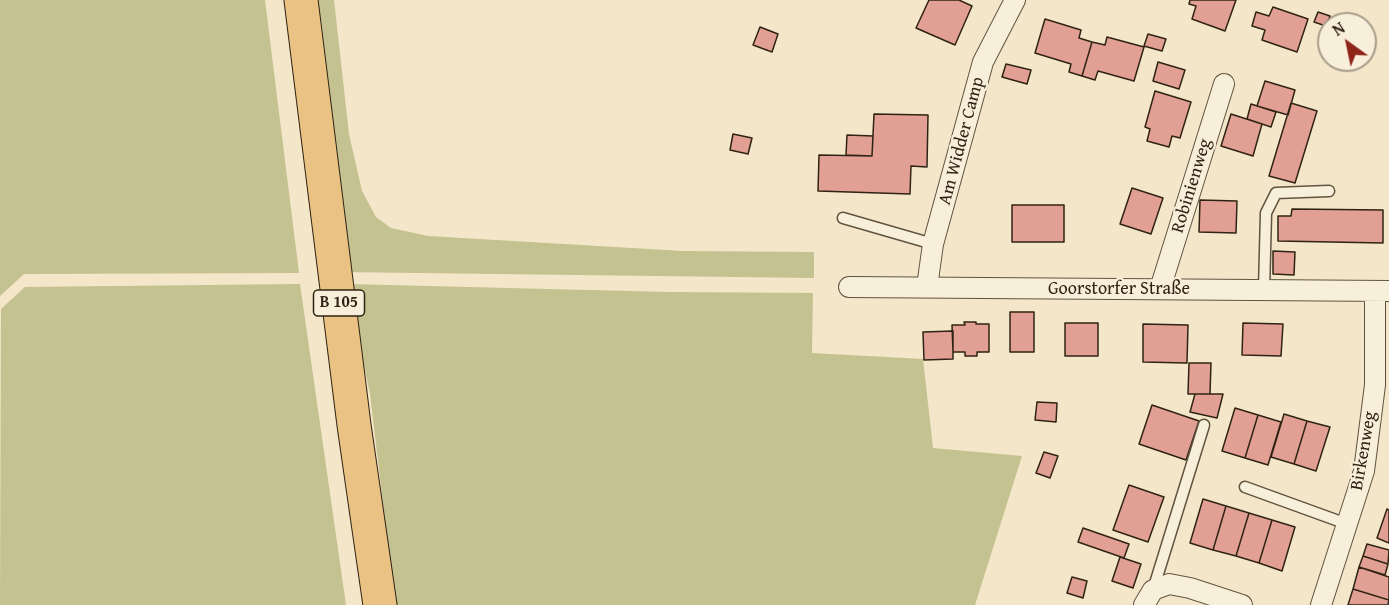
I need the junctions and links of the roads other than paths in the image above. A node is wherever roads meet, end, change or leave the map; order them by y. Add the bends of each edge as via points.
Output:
1 (282, 0) edge
2 (301, 0) edge
3 (1015, 0) edge
4 (1224, 84) dead end
5 (1329, 191) dead end
6 (843, 218) dead end
7 (933, 244) junction
8 (849, 287) dead end
9 (927, 287) junction
10 (1160, 289) junction
11 (1264, 290) junction
12 (1382, 292) edge
13 (1204, 425) dead end
14 (1245, 488) dead end
15 (1347, 524) junction
16 (1149, 598) edge
17 (360, 605) edge
18 (380, 605) edge
19 (1242, 605) edge
20 (1321, 605) edge

1 - 17 highway, B 105 via 312,262
2 - 18 highway, B 105
3 - 7 street, Am Widder Camp via 983,62
4 - 10 street, Robinienweg
5 - 11 lane via 1276,193 1266,213
6 - 7 lane
7 - 9 street, Am Widder Camp
8 - 9 street, Goorstorfer Straße
9 - 10 street, Goorstorfer Straße
10 - 11 street, Goorstorfer Straße
11 - 12 street, Goorstorfer Straße
12 - 15 street, Birkenweg via 1364,471
13 - 16 lane
14 - 15 lane
15 - 20 street, Birkenweg
16 - 19 street via 1169,584

